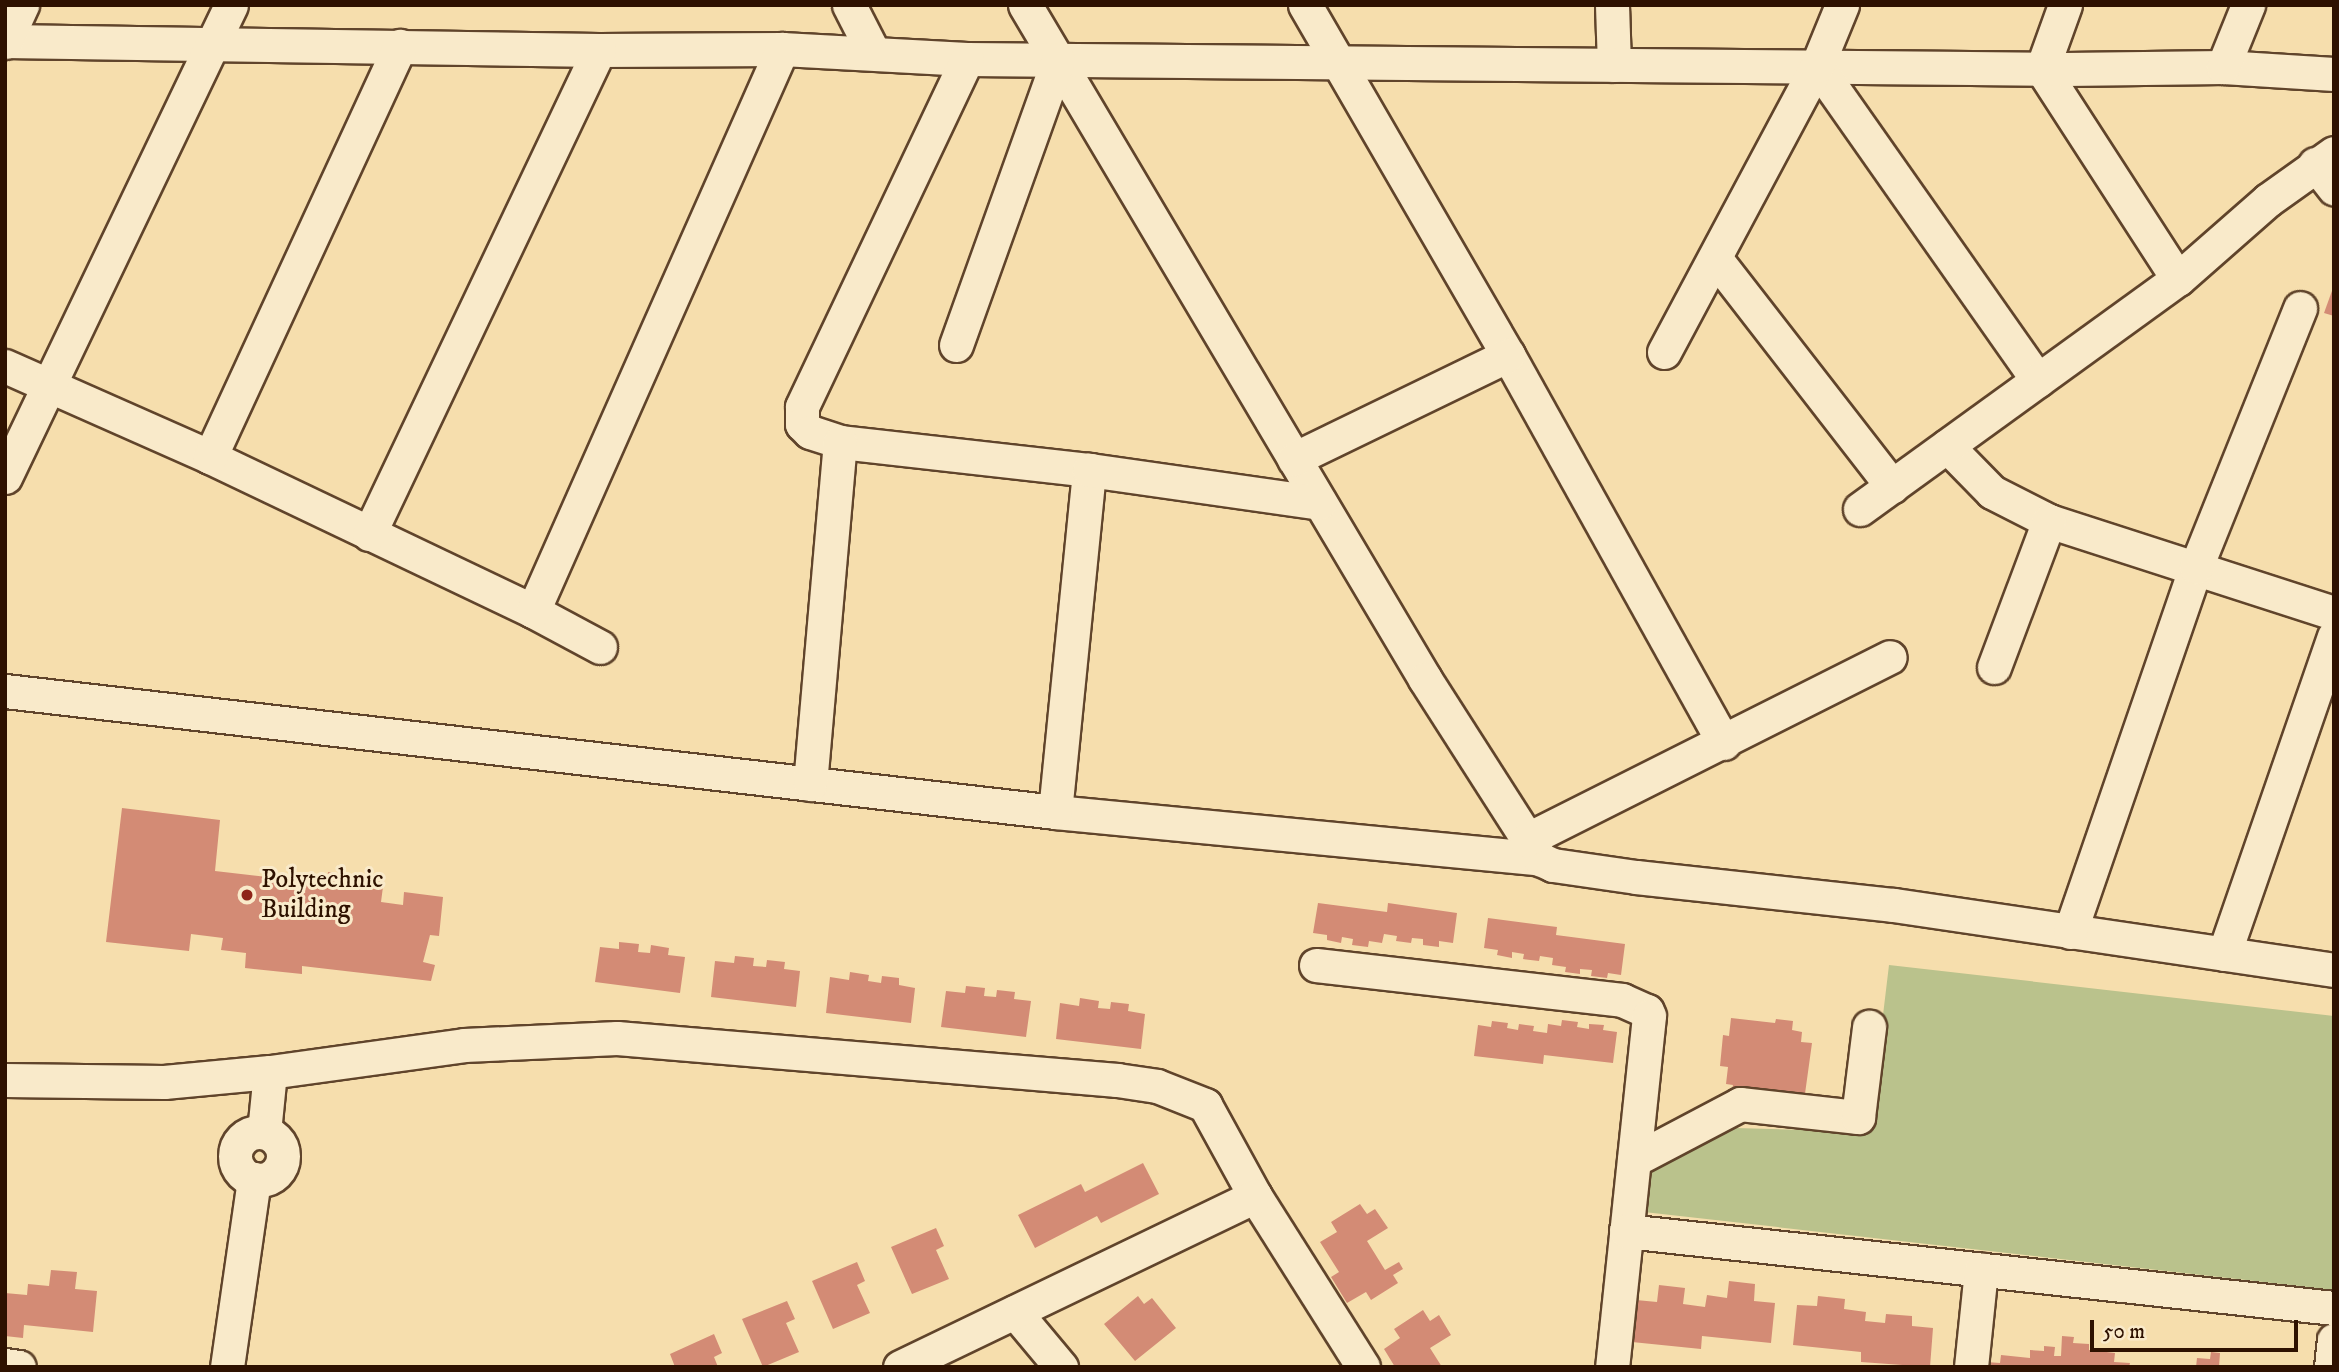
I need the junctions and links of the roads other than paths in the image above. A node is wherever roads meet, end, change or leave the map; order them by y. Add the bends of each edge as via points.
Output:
1 (22, 5) edge
2 (231, 5) edge
3 (849, 5) edge
4 (1025, 5) edge
5 (1305, 5) edge
6 (1612, 5) edge
7 (1842, 5) edge
8 (2065, 5) edge
9 (2248, 5) edge
10 (5, 41) edge
11 (213, 44) junction
12 (400, 46) junction
13 (782, 49) junction
14 (599, 50) junction
15 (873, 52) junction
16 (967, 59) junction
17 (1058, 60) junction
18 (1340, 62) junction
19 (1614, 65) junction
20 (1817, 66) junction
21 (2223, 66) junction
22 (2042, 69) junction
23 (2334, 74) edge
24 (2327, 169) edge
25 (1714, 258) junction
26 (2178, 279) junction
27 (2300, 308) dead end
28 (956, 345) dead end
29 (1664, 352) dead end
30 (1508, 355) junction
31 (5, 366) edge
32 (2038, 380) junction
33 (48, 388) junction
34 (840, 442) junction
35 (1947, 446) junction
36 (210, 457) junction
37 (1294, 459) junction
38 (1089, 470) junction
39 (5, 477) edge
40 (1892, 486) junction
41 (1320, 503) junction
42 (1860, 509) dead end
43 (2049, 521) junction
44 (369, 534) junction
45 (2196, 567) junction
46 (533, 611) junction
47 (2334, 614) edge
48 (2334, 637) edge
49 (600, 647) dead end
50 (1891, 657) dead end
51 (1994, 667) dead end
52 (5, 691) edge
53 (1724, 743) junction
54 (810, 784) junction
55 (1055, 811) junction
56 (1533, 849) junction
57 (2070, 932) junction
58 (2224, 954) junction
59 (1316, 965) dead end
60 (2334, 971) edge
61 (1869, 1027) dead end
62 (270, 1072) junction
63 (5, 1080) edge
64 (1634, 1160) junction
65 (1255, 1196) junction
66 (1626, 1231) junction
67 (1981, 1270) junction
68 (2334, 1308) edge
69 (1015, 1312) junction
70 (2334, 1340) edge
71 (5, 1365) edge
72 (1618, 1366) edge
73 (19, 1367) edge
74 (227, 1367) edge
75 (900, 1367) edge
76 (1061, 1367) edge
77 (1363, 1367) edge
78 (1971, 1367) edge
79 (2331, 1367) edge

1 - 10 street
2 - 11 street
3 - 15 street
4 - 17 street
5 - 18 street
6 - 19 street
7 - 20 street
8 - 22 street
9 - 21 street
10 - 11 street
11 - 12 street
11 - 33 street
12 - 14 street
12 - 36 street
13 - 14 street
13 - 15 street
13 - 46 street
14 - 44 street
15 - 16 street
16 - 17 street
16 - 34 street via 802,408 802,424 810,432
17 - 18 street
17 - 28 street
17 - 37 street
18 - 19 street
18 - 30 street
19 - 20 street
20 - 22 street
20 - 25 street
20 - 32 street
21 - 22 street
21 - 23 street
22 - 26 street
24 - 26 street via 2268,200
25 - 29 street
25 - 40 street
26 - 32 street
27 - 45 street
30 - 37 street
30 - 53 street
31 - 33 street
32 - 35 street
33 - 36 street
33 - 39 street
34 - 38 street
34 - 54 street
35 - 40 street
35 - 43 street via 1992,492
36 - 44 street
37 - 41 street
38 - 41 street
38 - 55 street
40 - 42 street
41 - 56 street
43 - 45 street
43 - 51 street
44 - 46 street
45 - 47 street
45 - 57 street
46 - 49 street
48 - 58 street
50 - 53 street
52 - 54 street
53 - 56 street
54 - 55 street
55 - 56 street
56 - 57 street via 1553,864 1636,877 1894,905
57 - 58 street
58 - 60 street
59 - 64 street via 1622,1000 1643,1008 1649,1016
61 - 64 street via 1857,1116 1740,1104
62 - 63 street via 164,1082
62 - 65 street via 464,1045 617,1038 1118,1080 1157,1086 1205,1105
62 - 74 street via 264,1132 246,1136 236,1151 239,1169 254,1179
64 - 66 street
65 - 69 street
65 - 77 street
66 - 67 street
66 - 72 street
67 - 68 street
67 - 78 street
69 - 75 street
69 - 76 street
70 - 79 street
71 - 73 street

